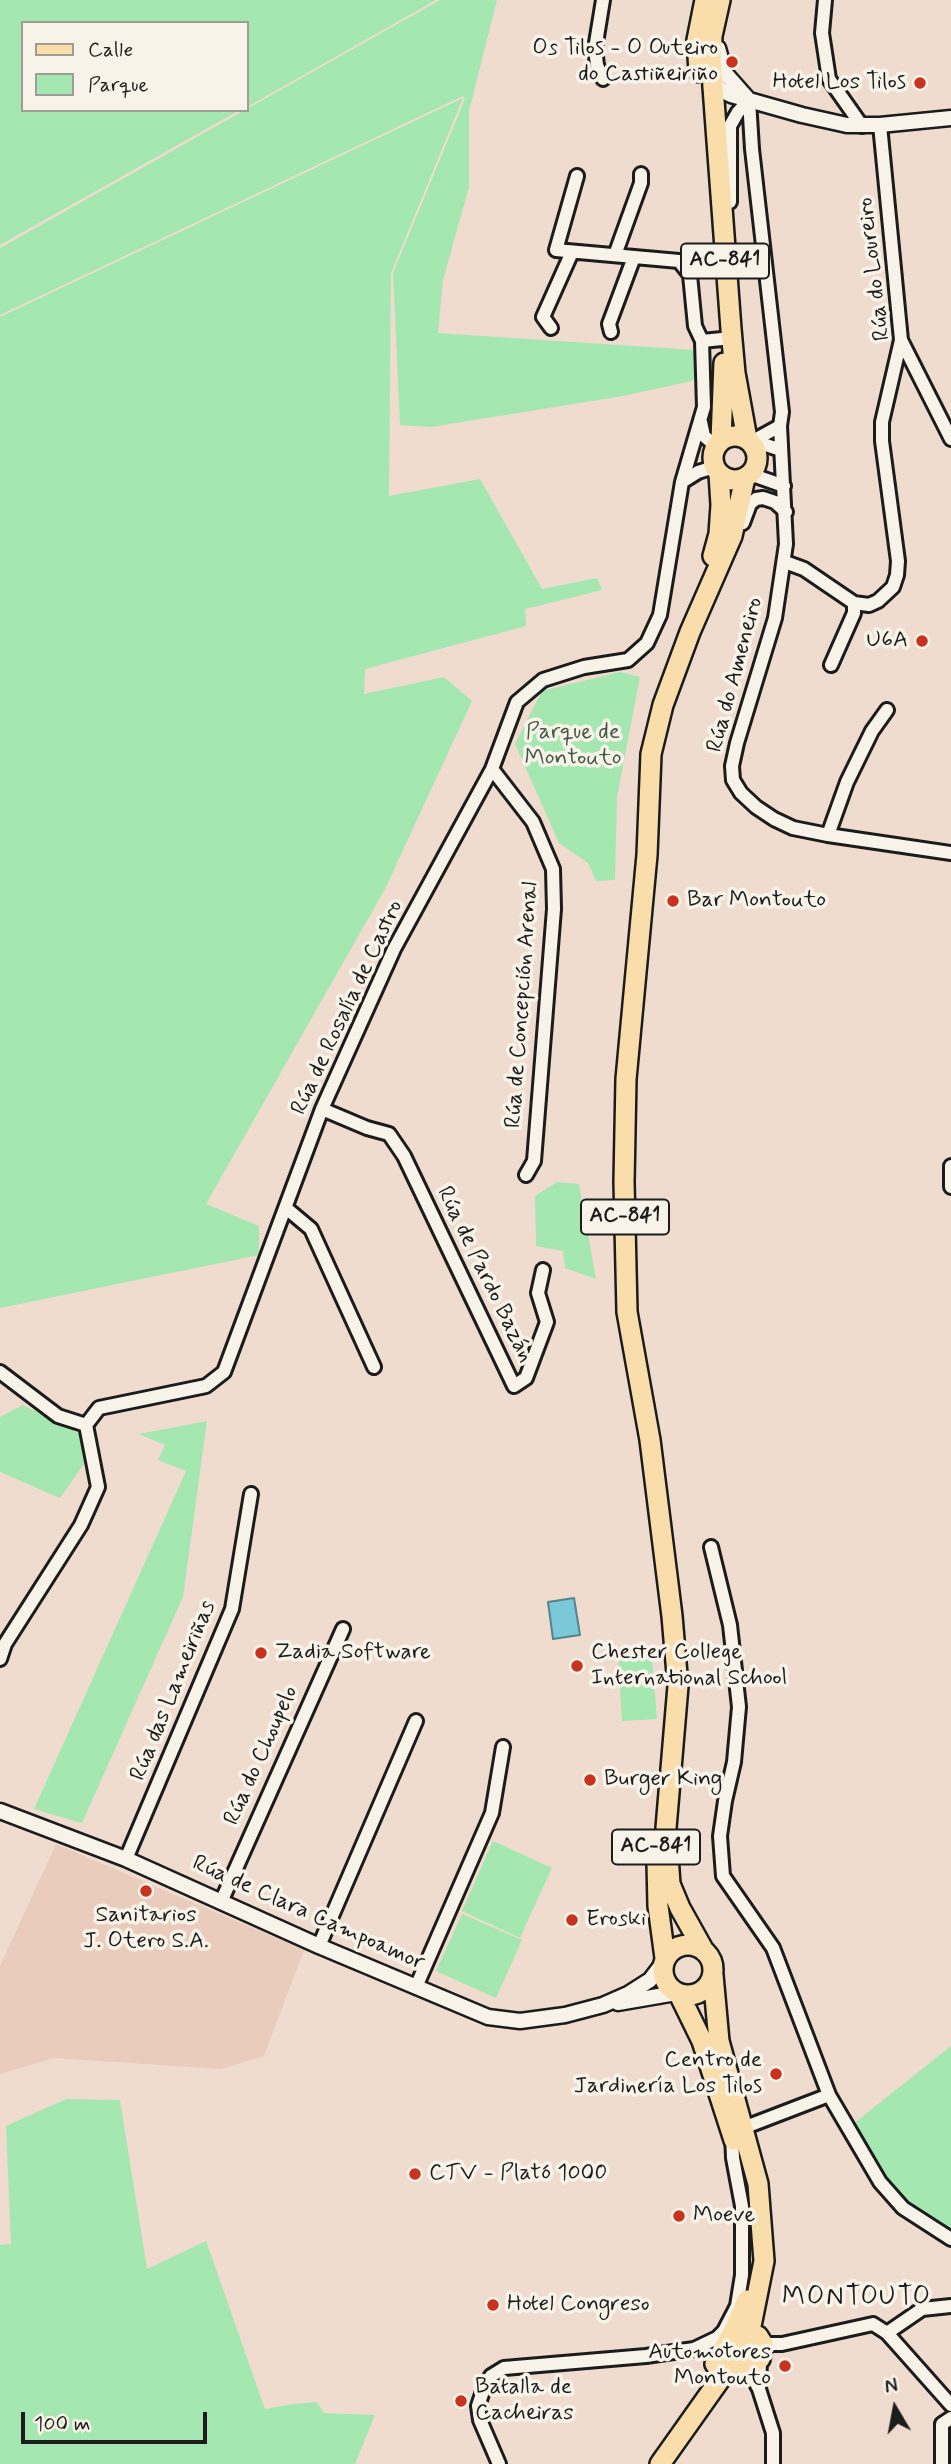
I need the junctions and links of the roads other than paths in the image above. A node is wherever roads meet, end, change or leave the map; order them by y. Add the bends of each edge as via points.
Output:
1 (603, 0) edge
2 (705, 0) edge
3 (710, 0) edge
4 (720, 0) edge
5 (825, 0) edge
6 (714, 21) junction
7 (603, 79) dead end
8 (713, 82) junction
9 (748, 100) junction
10 (951, 118) edge
11 (880, 125) junction
12 (862, 126) junction
13 (641, 174) dead end
14 (577, 176) dead end
15 (572, 252) junction
16 (615, 255) junction
17 (634, 257) junction
18 (726, 277) junction
19 (551, 328) dead end
20 (611, 332) dead end
21 (722, 339) junction
22 (901, 340) junction
23 (702, 341) junction
24 (701, 418) junction
25 (780, 426) junction
26 (951, 439) edge
27 (717, 442) junction
28 (751, 442) junction
29 (781, 450) junction
30 (689, 457) junction
31 (717, 471) junction
32 (747, 476) junction
33 (682, 482) junction
34 (785, 486) junction
35 (786, 512) junction
36 (732, 536) junction
37 (785, 562) junction
38 (854, 603) junction
39 (696, 619) junction
40 (831, 665) dead end
41 (887, 710) dead end
42 (492, 769) junction
43 (828, 835) junction
44 (951, 853) edge
45 (322, 1109) junction
46 (951, 1166) edge
47 (526, 1175) dead end
48 (951, 1187) edge
49 (286, 1208) junction
50 (543, 1270) dead end
51 (374, 1367) dead end
52 (0, 1373) edge
53 (86, 1425) junction
54 (251, 1494) dead end
55 (711, 1547) dead end
56 (343, 1629) dead end
57 (0, 1659) edge
58 (416, 1721) dead end
59 (674, 1738) junction
60 (503, 1747) dead end
61 (0, 1811) edge
62 (127, 1859) junction
63 (221, 1902) junction
64 (319, 1946) junction
65 (704, 1951) junction
66 (664, 1961) junction
67 (713, 1975) junction
68 (416, 1987) junction
69 (678, 1994) junction
70 (603, 2004) junction
71 (829, 2095) junction
72 (738, 2130) junction
73 (951, 2239) edge
74 (951, 2306) edge
75 (887, 2333) junction
76 (744, 2349) junction
77 (951, 2405) edge
78 (951, 2418) edge
79 (499, 2464) edge
80 (649, 2464) edge
81 (660, 2464) edge
82 (773, 2464) edge
83 (942, 2464) edge

1 - 7 street via 595,49
2 - 21 main road, AC-841 via 697,40
3 - 8 street via 704,49 705,69
4 - 6 main road, AC-841
5 - 12 street via 822,33 829,79
6 - 8 main road, AC-841
6 - 9 street via 724,73
8 - 9 street
8 - 18 main road, AC-841
9 - 12 street
9 - 18 street via 730,126
9 - 25 street, Rúa do Ameneiro
10 - 11 street
11 - 12 street
11 - 22 street, Rúa do Loureiro
13 - 16 street
14 - 15 street via 556,250
15 - 16 street
15 - 19 street via 543,317
16 - 17 street
17 - 20 street via 609,324
17 - 23 street via 679,261 690,275 695,326
18 - 28 main road, AC-841 via 735,373
21 - 23 street
21 - 27 main road, AC-841 via 725,374
22 - 26 street, Rúa do Loureiro
22 - 38 street via 882,422 897,575 893,587 878,601
23 - 24 street via 705,393
24 - 27 street via 704,436
24 - 30 street
25 - 28 street
25 - 29 street, Rúa do Ameneiro
27 - 28 main road via 734,435
27 - 30 street
27 - 31 main road, AC-841 via 713,454
28 - 29 street
28 - 32 main road, AC-841 via 757,463
29 - 34 street, Rúa do Ameneiro
30 - 33 street
31 - 32 main road via 728,479
31 - 33 street via 698,472
31 - 39 main road, AC-841 via 719,534
32 - 34 street
32 - 36 main road, AC-841
33 - 42 street, Rúa de Rosalía de Castro via 660,615 647,643 628,660 543,680 517,702
34 - 35 street, Rúa do Ameneiro
35 - 36 street via 775,502 756,499 740,531
35 - 37 street, Rúa do Ameneiro
36 - 39 main road, AC-841
37 - 38 street via 804,569
37 - 43 street, Rúa do Ameneiro via 775,618 737,743 733,780 741,793 774,819
38 - 40 street
39 - 59 main road, AC-841 via 663,705 651,754 626,1092 624,1182 627,1299 672,1616 678,1686
41 - 43 street via 847,782
42 - 45 street, Rúa de Rosalía de Castro via 394,949
42 - 47 street, Rúa de Concepción Arenal via 533,822 553,869 554,909 534,1161
43 - 44 street, Rúa do Ameneiro
45 - 49 street, Rúa de Rosalía de Castro
45 - 50 street, Rúa de Pardo Bazán via 389,1134 404,1156 514,1386 526,1378 547,1322 538,1293
46 - 48 street
49 - 51 street via 311,1229
49 - 53 street, Rúa de Rosalía de Castro via 224,1372 206,1386 99,1408
52 - 53 street via 58,1416
53 - 57 street via 98,1487 81,1525
54 - 62 street, Rúa das Lameiriñas via 232,1609
55 - 71 street via 730,1625 739,1706 720,1836 723,1876 773,1948
56 - 63 street, Rúa do Choupelo
58 - 64 street
59 - 65 main road, AC-841 via 667,1828 670,1884
59 - 66 main road, AC-841 via 667,1753 655,1823
60 - 68 street via 492,1813
61 - 62 street, Rúa de Clara Campoamor
62 - 63 street, Rúa de Clara Campoamor
63 - 64 street, Rúa de Clara Campoamor
64 - 68 street, Rúa de Clara Campoamor
65 - 66 main road via 683,1945
65 - 67 main road, AC-841 via 712,1962
66 - 69 main road, AC-841 via 663,1977
66 - 70 street via 650,1980
67 - 69 main road via 700,1992
67 - 72 main road, AC-841 via 719,2040
68 - 70 street, Rúa de Clara Campoamor via 488,2017 520,2021
69 - 70 street
69 - 72 main road, AC-841
71 - 72 street
71 - 73 street via 880,2182 903,2208
72 - 76 main road, AC-841 via 754,2260
72 - 79 street via 733,2158 742,2206 742,2275 737,2305 724,2331 694,2349 504,2368 491,2376 478,2406
74 - 75 street via 922,2309
75 - 76 street via 873,2323
75 - 77 street
76 - 80 main road, AC-841
76 - 81 main road, AC-841
76 - 82 street via 773,2433
78 - 83 street via 942,2424

